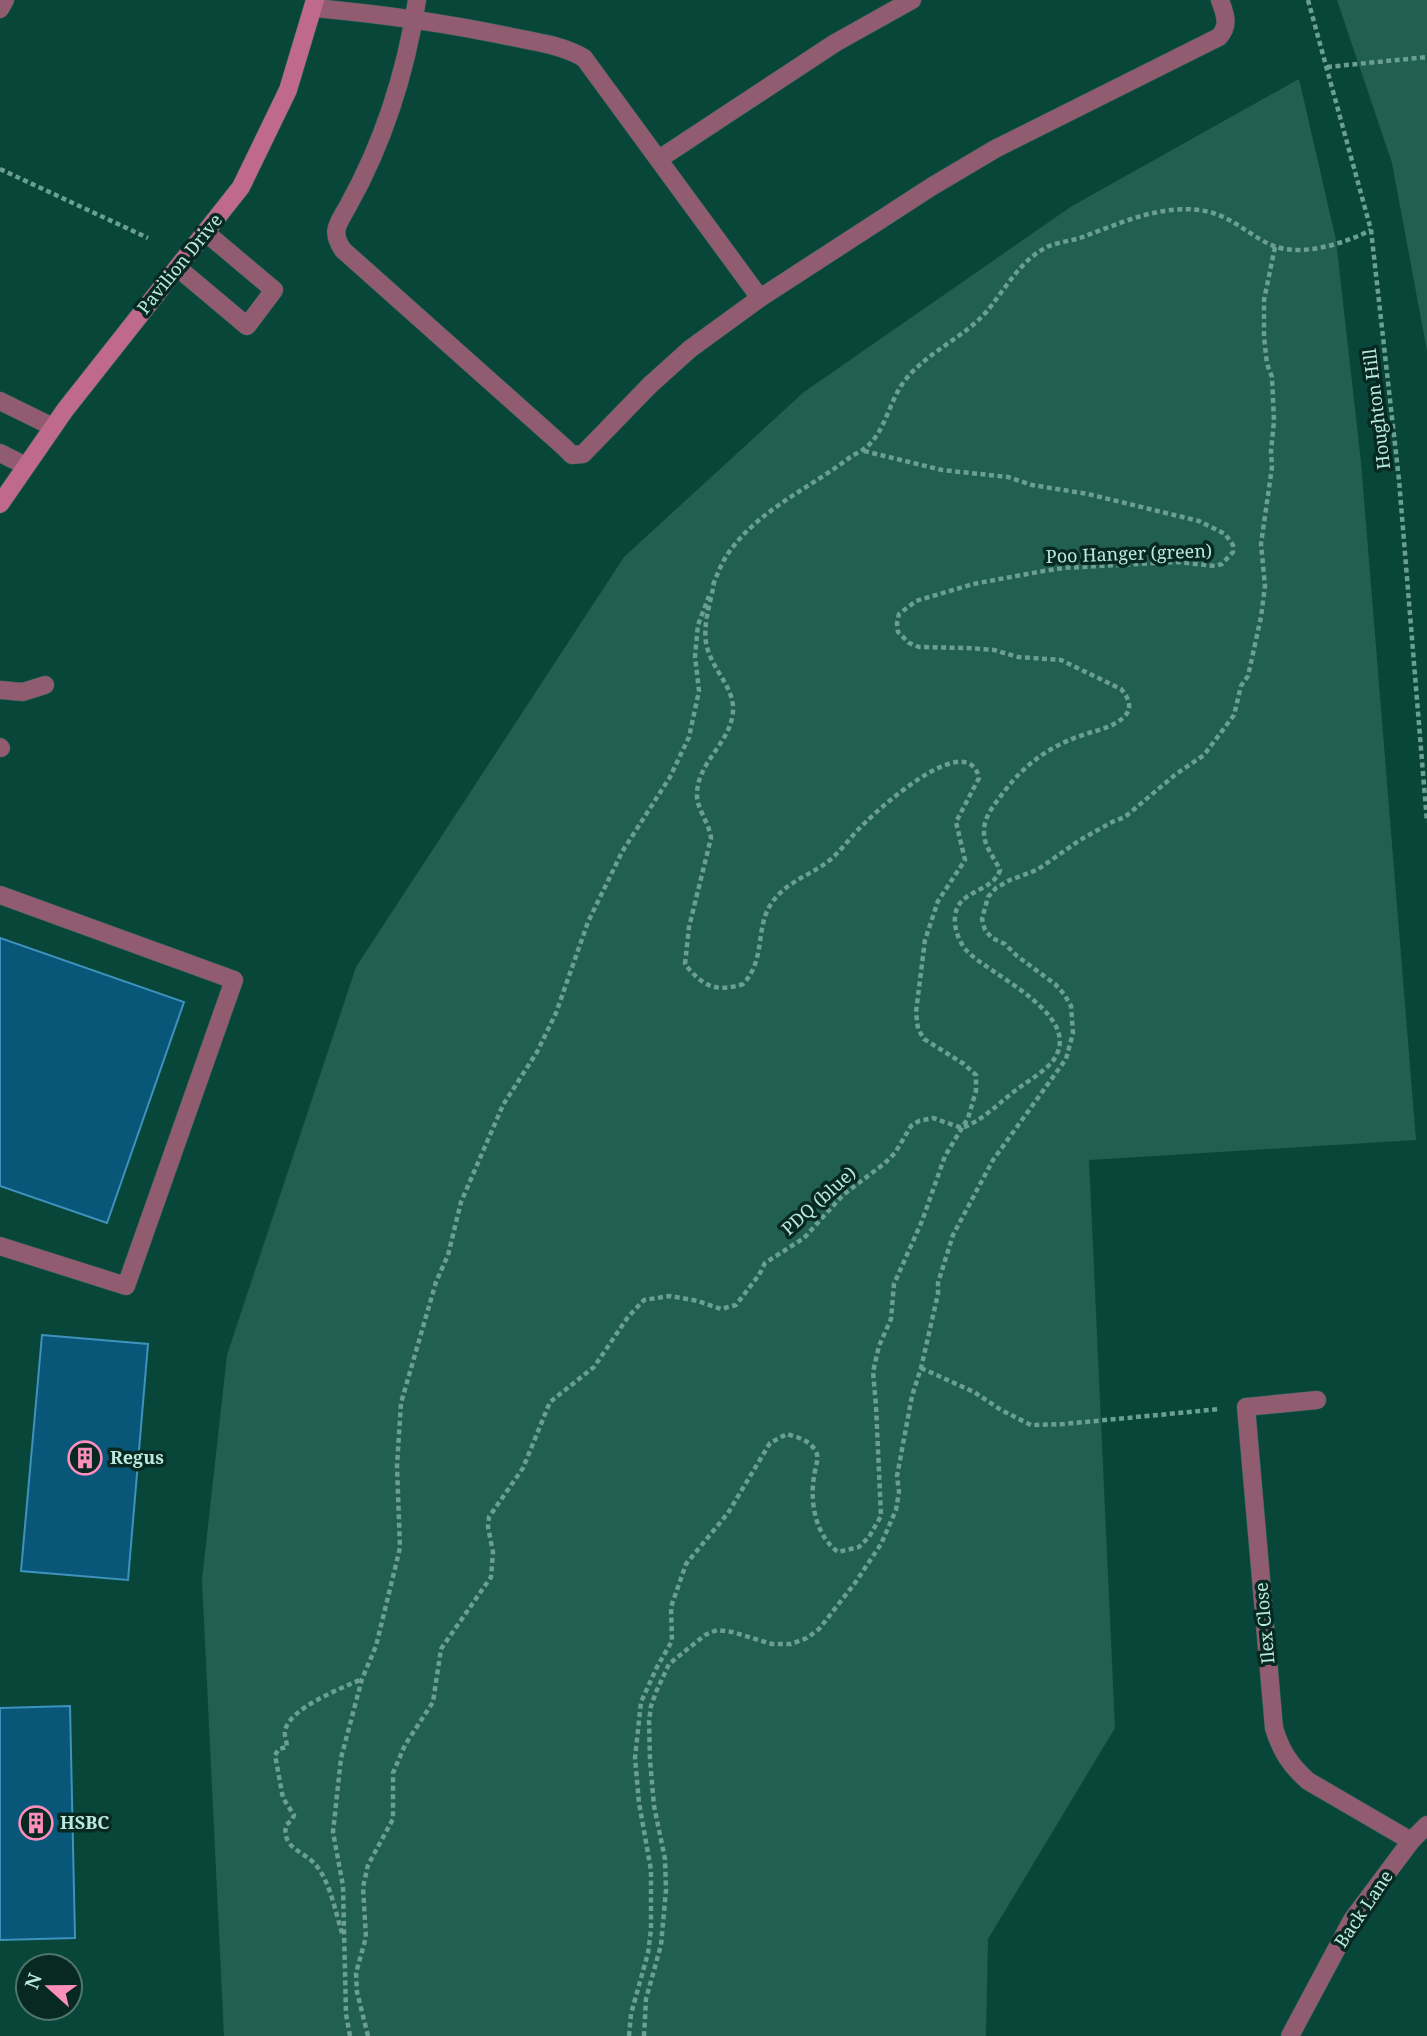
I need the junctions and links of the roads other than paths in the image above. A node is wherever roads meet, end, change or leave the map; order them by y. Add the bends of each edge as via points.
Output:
1 (5, 0) edge
2 (417, 0) edge
3 (912, 0) edge
4 (1220, 0) edge
5 (315, 4) edge
6 (0, 9) edge
7 (414, 19) junction
8 (659, 159) junction
9 (205, 232) junction
10 (178, 268) junction
11 (760, 298) junction
12 (0, 401) edge
13 (53, 427) junction
14 (0, 453) edge
15 (26, 466) junction
16 (0, 504) edge
17 (45, 685) dead end
18 (0, 690) edge
19 (0, 895) edge
20 (0, 1246) edge
21 (1317, 1400) dead end
22 (1427, 1825) edge
23 (1411, 1841) junction
24 (1290, 2036) edge

1 - 6 street
2 - 7 street
3 - 8 street via 835,43
4 - 11 street via 1226,26 1219,37 995,149
5 - 7 street
5 - 9 street, Pavilion Drive via 288,90 241,187
7 - 8 street via 573,52 594,70
7 - 11 street via 385,124 338,223 337,241 572,455 583,454 690,349
8 - 11 street
9 - 10 street, Pavilion Drive
9 - 10 street via 274,290 247,326
10 - 13 street, Pavilion Drive
12 - 13 street
13 - 15 street, Pavilion Drive
14 - 15 street
15 - 16 street, Pavilion Drive
17 - 18 street via 23,692
19 - 20 street via 234,980 126,1286
21 - 23 street, Ilex Close via 1246,1406 1273,1728 1284,1755 1308,1781
22 - 23 street, Back Lane
23 - 24 street, Back Lane via 1352,1920

